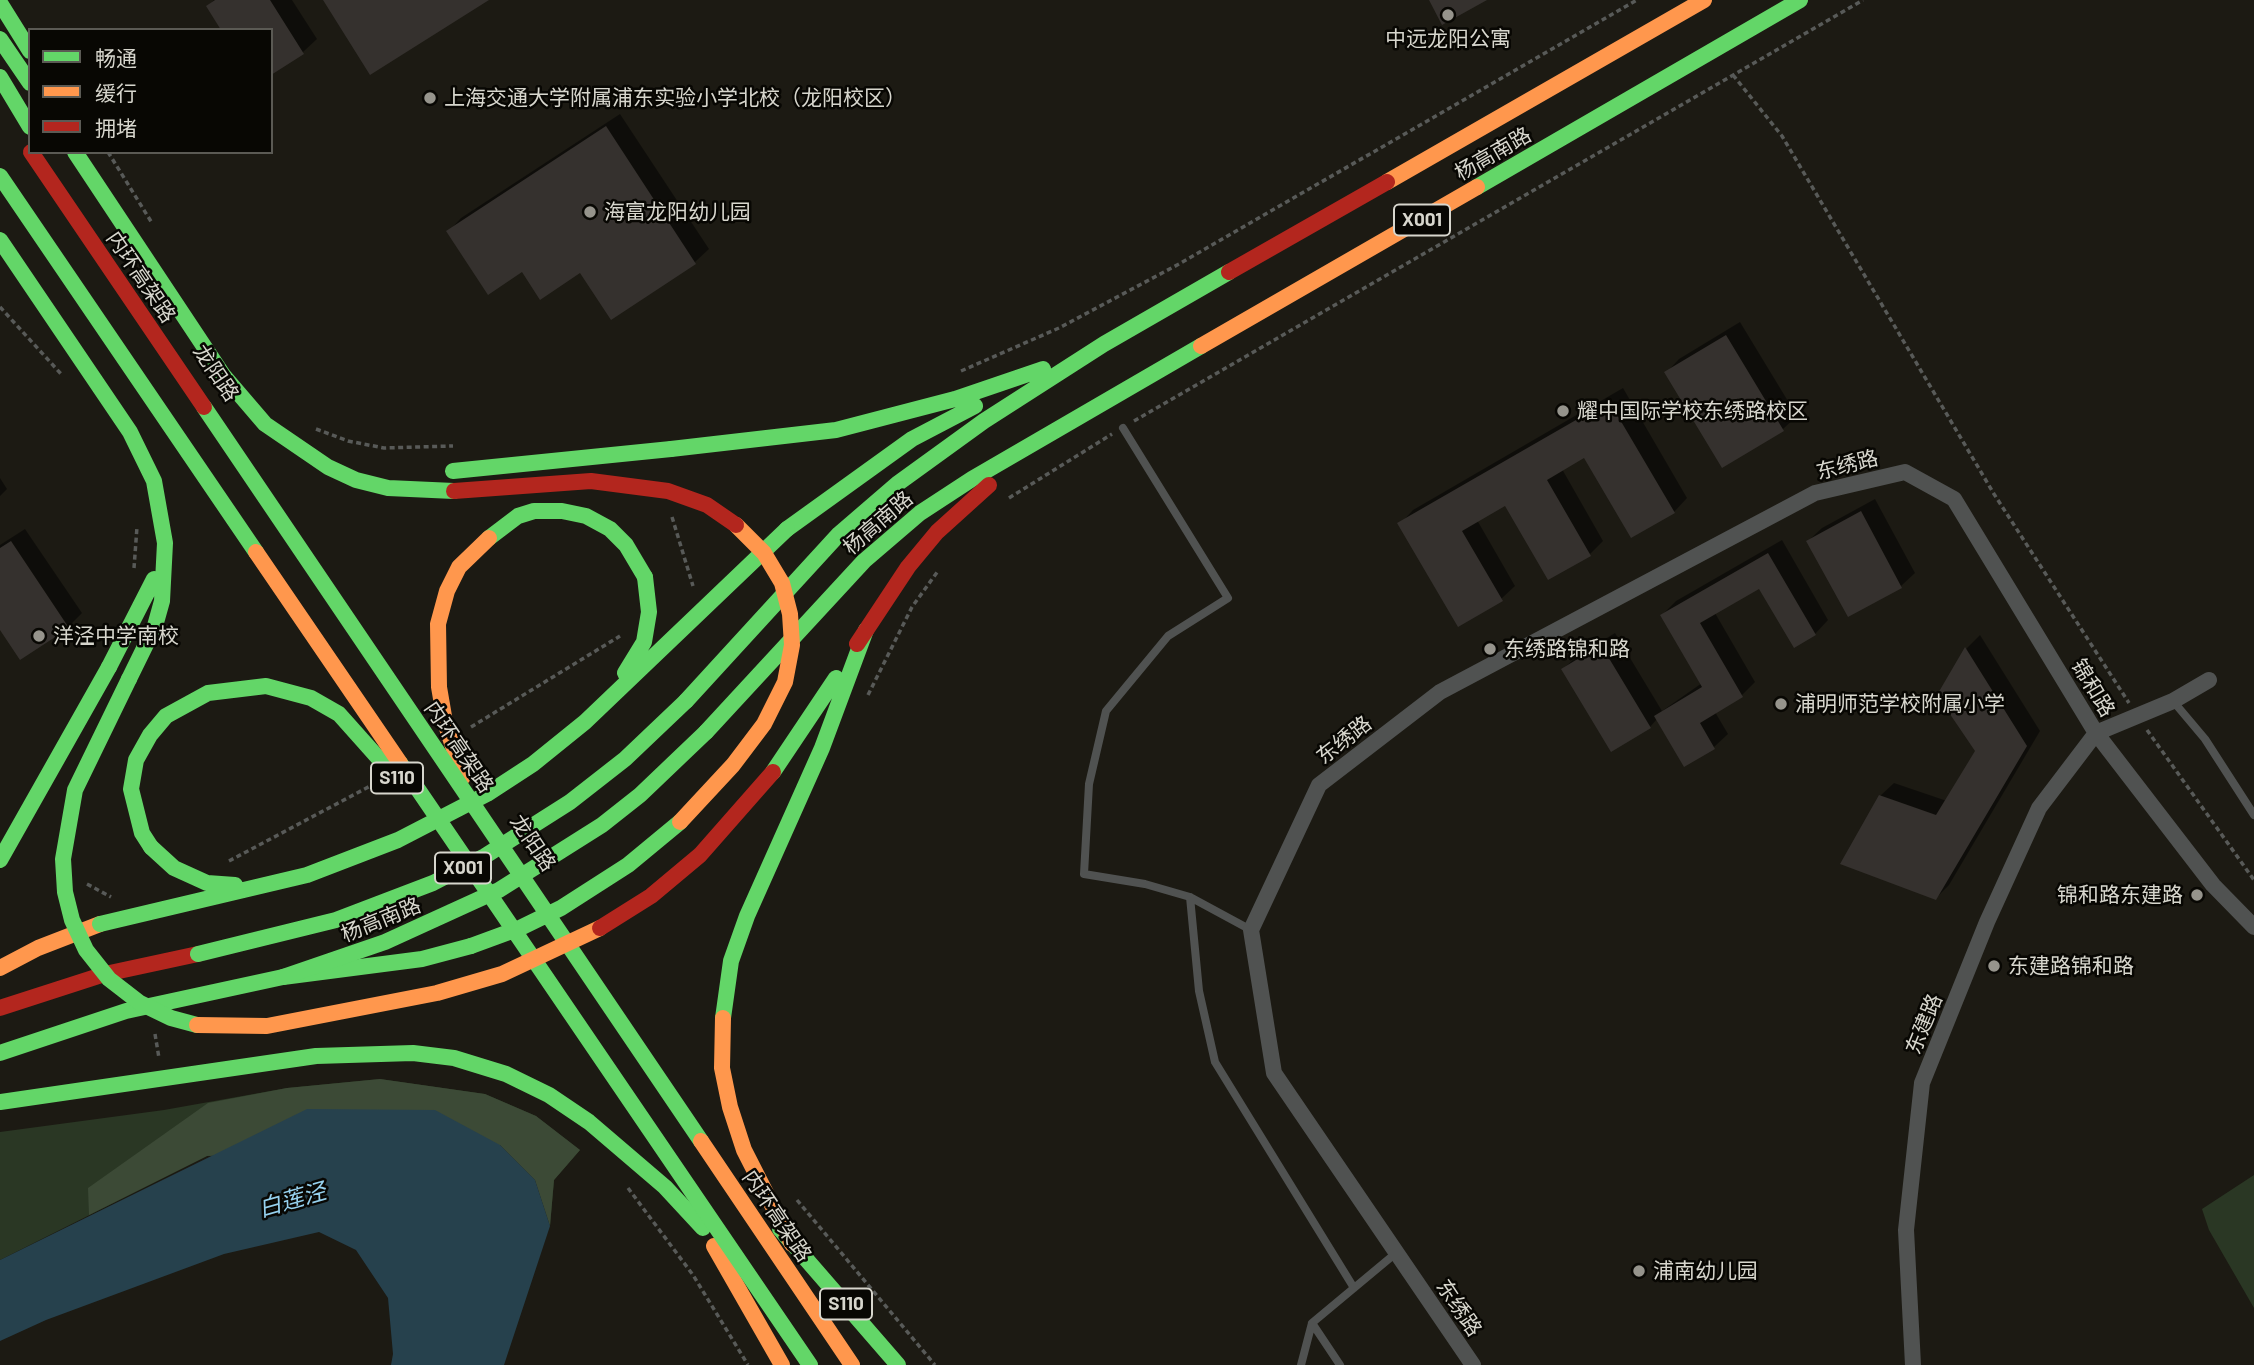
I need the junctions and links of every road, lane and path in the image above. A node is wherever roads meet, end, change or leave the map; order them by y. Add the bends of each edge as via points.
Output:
1 (1637, 0) edge
2 (1704, 0) edge
3 (1800, 0) edge
4 (1863, 0) edge
5 (0, 3) edge
6 (0, 39) edge
7 (28, 48) edge
8 (1732, 75) junction
9 (0, 77) edge
10 (28, 80) edge
11 (0, 99) edge
12 (0, 106) edge
13 (28, 124) edge
14 (28, 135) edge
15 (28, 141) edge
16 (39, 154) edge
17 (39, 154) edge
18 (76, 154) edge
19 (83, 154) edge
20 (109, 154) edge
21 (0, 176) edge
22 (0, 199) edge
23 (108, 203) junction
24 (153, 224) dead end
25 (0, 240) edge
26 (0, 258) edge
27 (42, 299) junction
28 (0, 307) edge
29 (1104, 344) junction
30 (953, 374) dead end
31 (64, 379) dead end
32 (313, 428) dead end
33 (1122, 428) junction
34 (1044, 439) junction
35 (460, 445) dead end
36 (304, 452) junction
37 (1905, 472) joint
38 (1006, 501) dead end
39 (137, 515) dead end
40 (165, 543) junction
41 (942, 566) dead end
42 (131, 578) dead end
43 (866, 629) junction
44 (620, 636) dead end
45 (2209, 680) dead end
46 (866, 699) dead end
47 (2173, 701) junction
48 (2138, 717) junction
49 (584, 722) junction
50 (461, 733) dead end
51 (2096, 733) junction
52 (463, 777) junction
53 (382, 780) dead end
54 (399, 780) junction
55 (2254, 815) edge
56 (0, 860) edge
57 (224, 864) dead end
58 (307, 875) junction
59 (2254, 880) edge
60 (1190, 897) junction
61 (2254, 927) edge
62 (1251, 930) junction
63 (0, 968) edge
64 (283, 976) junction
65 (0, 1008) edge
66 (153, 1024) dead end
67 (0, 1053) edge
68 (159, 1063) dead end
69 (0, 1102) edge
70 (626, 1185) dead end
71 (795, 1198) dead end
72 (703, 1228) junction
73 (792, 1244) junction
74 (1396, 1252) junction
75 (1354, 1288) junction
76 (1312, 1323) junction
77 (748, 1365) edge
78 (782, 1365) edge
79 (810, 1365) edge
80 (852, 1365) edge
81 (898, 1365) edge
82 (935, 1365) edge
83 (1301, 1365) edge
84 (1339, 1365) edge
85 (1473, 1365) edge
86 (1913, 1365) edge

1 - 30 path via 1180,264 1059,328
2 - 29 main road, 杨高南路 / X001
3 - 34 main road, 杨高南路 / X001
4 - 8 path
5 - 7 main road
6 - 10 main road
8 - 33 path
8 - 48 path via 1782,136 1994,494
9 - 13 main road
11 - 14 main road
12 - 15 main road, 内环高架路
16 - 52 main road, 龙阳路 / S110
17 - 80 main road, 内环高架路, bridge
18 - 23 main road
19 - 23 main road
20 - 24 path
21 - 79 main road, bridge
22 - 54 main road, S110
23 - 36 main road via 244,402
25 - 27 main road
26 - 27 main road
27 - 40 main road via 145,457 161,510
28 - 31 path
29 - 36 main road, bridge via 1032,373 886,419 785,437 381,474
29 - 49 main road, bridge via 912,439 787,528
29 - 65 main road, 杨高南路 / X001, bridge via 984,421 878,501 822,552 686,701 597,783 543,821 433,883 336,920 105,974
32 - 35 path via 384,448
33 - 38 path
33 - 60 lane via 1228,598 1168,636 1106,711 1089,785 1084,874
34 - 43 main road via 937,532
34 - 64 main road, 杨高南路 / X001, bridge via 972,479 911,521 832,595 706,732 602,825 499,890 385,943
36 - 64 main road, bridge via 328,467 388,488 454,491 591,481 668,491 707,505 764,553 782,583 792,645 785,682 764,724 704,799 628,865 520,928 422,959
37 - 51 street, 锦和路 via 1954,499
37 - 62 street, 东绣路 via 1815,493 1440,692 1320,785
39 - 42 path
40 - 43 main road, bridge via 162,601 155,626 75,790 63,859 65,892 86,950 109,979 140,1003 202,1026 267,1026 401,1001 502,974 591,934 651,896 738,815 773,772
40 - 56 main road, bridge via 155,579
41 - 46 path via 912,607
43 - 73 main road via 821,748 747,916 724,995 722,1068 730,1107 744,1150
44 - 50 path
45 - 47 street
47 - 48 street
47 - 55 lane via 2205,739
48 - 51 street
48 - 59 path
49 - 52 main road, bridge via 626,673 645,642 649,612 645,577 626,545 610,529 586,516 534,511 518,516 480,544 459,567 438,624 439,687
49 - 58 main road, bridge via 487,794 398,840
51 - 61 street, 锦和路 via 2213,885
51 - 86 street, 东建路 via 2039,808 1922,1083 1906,1230
52 - 73 main road, 龙阳路 / S110 via 695,1120
53 - 57 path
54 - 58 main road, bridge via 339,714 311,698 266,686 208,693 166,716 136,760 131,789 142,833 151,846 174,868 207,883 244,885
54 - 72 main road, S110
58 - 63 main road, bridge via 100,924
60 - 62 lane
60 - 75 lane via 1199,991 1215,1062
62 - 74 street, 东绣路 via 1274,1073
64 - 67 main road, 杨高南路 / X001 via 126,1011
66 - 68 path
69 - 72 main road via 316,1056 413,1053 454,1059 506,1074 589,1122 665,1187
70 - 77 path via 693,1275
71 - 82 path
72 - 78 main road, S110
73 - 81 main road, 龙阳路 / S110
74 - 75 lane
74 - 85 street, 东绣路
75 - 76 lane
76 - 83 lane
76 - 84 lane

